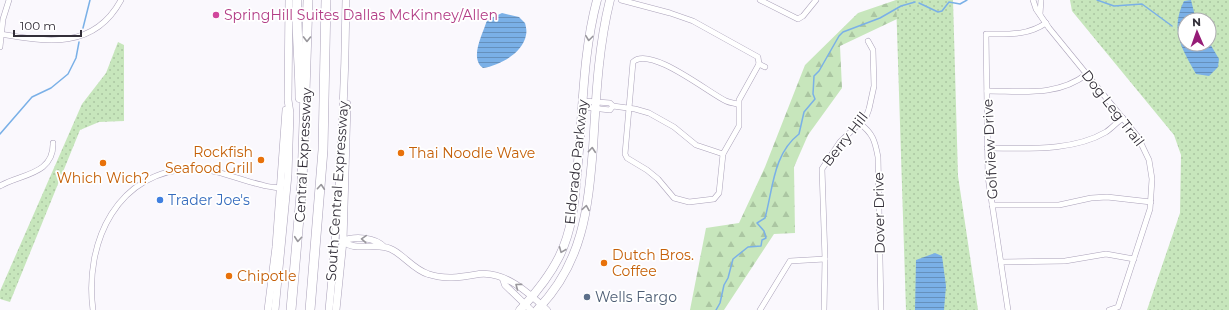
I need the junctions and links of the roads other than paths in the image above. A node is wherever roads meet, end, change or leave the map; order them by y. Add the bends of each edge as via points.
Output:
1 (9, 0) edge
2 (121, 0) edge
3 (289, 0) edge
4 (297, 0) edge
5 (308, 0) edge
6 (326, 0) edge
7 (346, 0) edge
8 (597, 0) edge
9 (610, 0) edge
10 (622, 0) edge
11 (760, 0) edge
12 (816, 0) edge
13 (1033, 0) edge
14 (1041, 0) edge
15 (643, 3) edge
16 (1040, 14) junction
17 (1046, 23) junction
18 (0, 34) edge
19 (868, 41) dead end
20 (0, 47) edge
21 (759, 64) junction
22 (765, 67) dead end
23 (345, 72) junction
24 (1087, 74) junction
25 (987, 92) junction
26 (288, 100) junction
27 (583, 104) junction
28 (738, 104) junction
29 (596, 105) junction
30 (628, 108) junction
31 (1122, 118) junction
32 (860, 122) junction
33 (53, 143) dead end
34 (987, 148) junction
35 (723, 154) junction
36 (304, 158) junction
37 (0, 186) edge
38 (280, 188) junction
39 (589, 188) junction
40 (576, 192) junction
41 (1151, 202) junction
42 (992, 205) junction
43 (580, 238) junction
44 (343, 241) junction
45 (825, 259) junction
46 (1134, 259) junction
47 (1001, 262) junction
48 (502, 279) junction
49 (532, 297) junction
50 (526, 308) edge
51 (542, 308) edge
52 (93, 310) edge
53 (268, 310) edge
54 (275, 310) edge
55 (291, 310) edge
56 (310, 310) edge
57 (329, 310) edge
58 (336, 310) edge
59 (760, 310) edge
60 (824, 310) edge
61 (881, 310) edge
62 (1008, 310) edge
63 (1109, 310) edge

1 - 18 street
2 - 18 street via 113,12 97,26 72,38 48,41
3 - 26 main road
4 - 36 highway via 296,33
5 -> 36 highway, Central Expressway
56 -> 6 highway, Central Expressway via 322,161
7 - 23 main road, South Central Expressway
8 -> 27 main road, Eldorado Parkway via 590,29
9 - 29 main road, Eldorado Parkway via 603,33
10 - 15 street
11 - 12 street via 798,19
13 - 16 street, Dog Leg Trail
14 - 16 street
15 - 21 street via 708,28 758,57
16 - 17 street, Dog Leg Trail
17 - 24 street, Dog Leg Trail
17 - 25 street, Golfview Drive via 1036,30 1022,34 986,34
18 - 20 street
19 - 32 street, Berry Hill via 873,50 874,86 869,109
21 - 22 street
21 - 28 street
23 - 44 main road, South Central Expressway via 347,134
23 - 57 main road, South Central Expressway via 335,254
24 - 25 street via 1065,88 1049,91
24 - 31 street, Dog Leg Trail
25 - 34 street, Golfview Drive
26 - 38 main road
26 - 54 main road via 288,175
27 - 29 street
27 - 40 main road, Eldorado Parkway
28 - 30 street via 726,101 689,76 642,59 633,62
28 - 35 street via 739,126
29 - 30 street via 610,110 614,106
39 -> 29 main road, Eldorado Parkway
30 - 35 street via 662,119 696,145
30 - 35 street via 625,154 627,158 647,170 674,198 689,202 710,201 717,197
31 - 34 street via 1106,132 1062,146
31 - 41 street, Dog Leg Trail via 1141,142 1150,160
32 - 45 street, Berry Hill via 840,142 822,169
32 - 61 street, Dover Drive via 870,130 878,157
33 - 37 street via 52,155 40,169
34 - 42 street, Golfview Drive
36 -> 55 highway, Central Expressway
38 - 52 street via 216,171 195,169 163,174 136,188 111,213 97,243 92,269
38 - 53 main road
39 - 40 main road
43 -> 39 main road, Eldorado Parkway
40 - 43 main road via 577,213 573,233 575,237
40 -> 49 main road, Eldorado Parkway via 570,228 562,252
41 - 42 street via 1107,197 1059,205
41 - 46 street, Dog Leg Trail
42 - 47 street, Golfview Drive
43 - 51 main road, Eldorado Parkway via 565,274
44 - 48 street via 349,238 380,242 417,269 435,276 454,278 490,274
44 - 58 main road, South Central Expressway
45 - 59 street via 790,261
45 - 60 street, Berry Hill
46 - 47 street via 1106,254 1065,261
46 - 63 street, Dog Leg Trail via 1118,307
47 - 62 street, Golfview Drive
49 -> 48 street via 517,284
48 - 50 street via 504,285
49 - 50 main road, Eldorado Parkway
49 - 51 street

